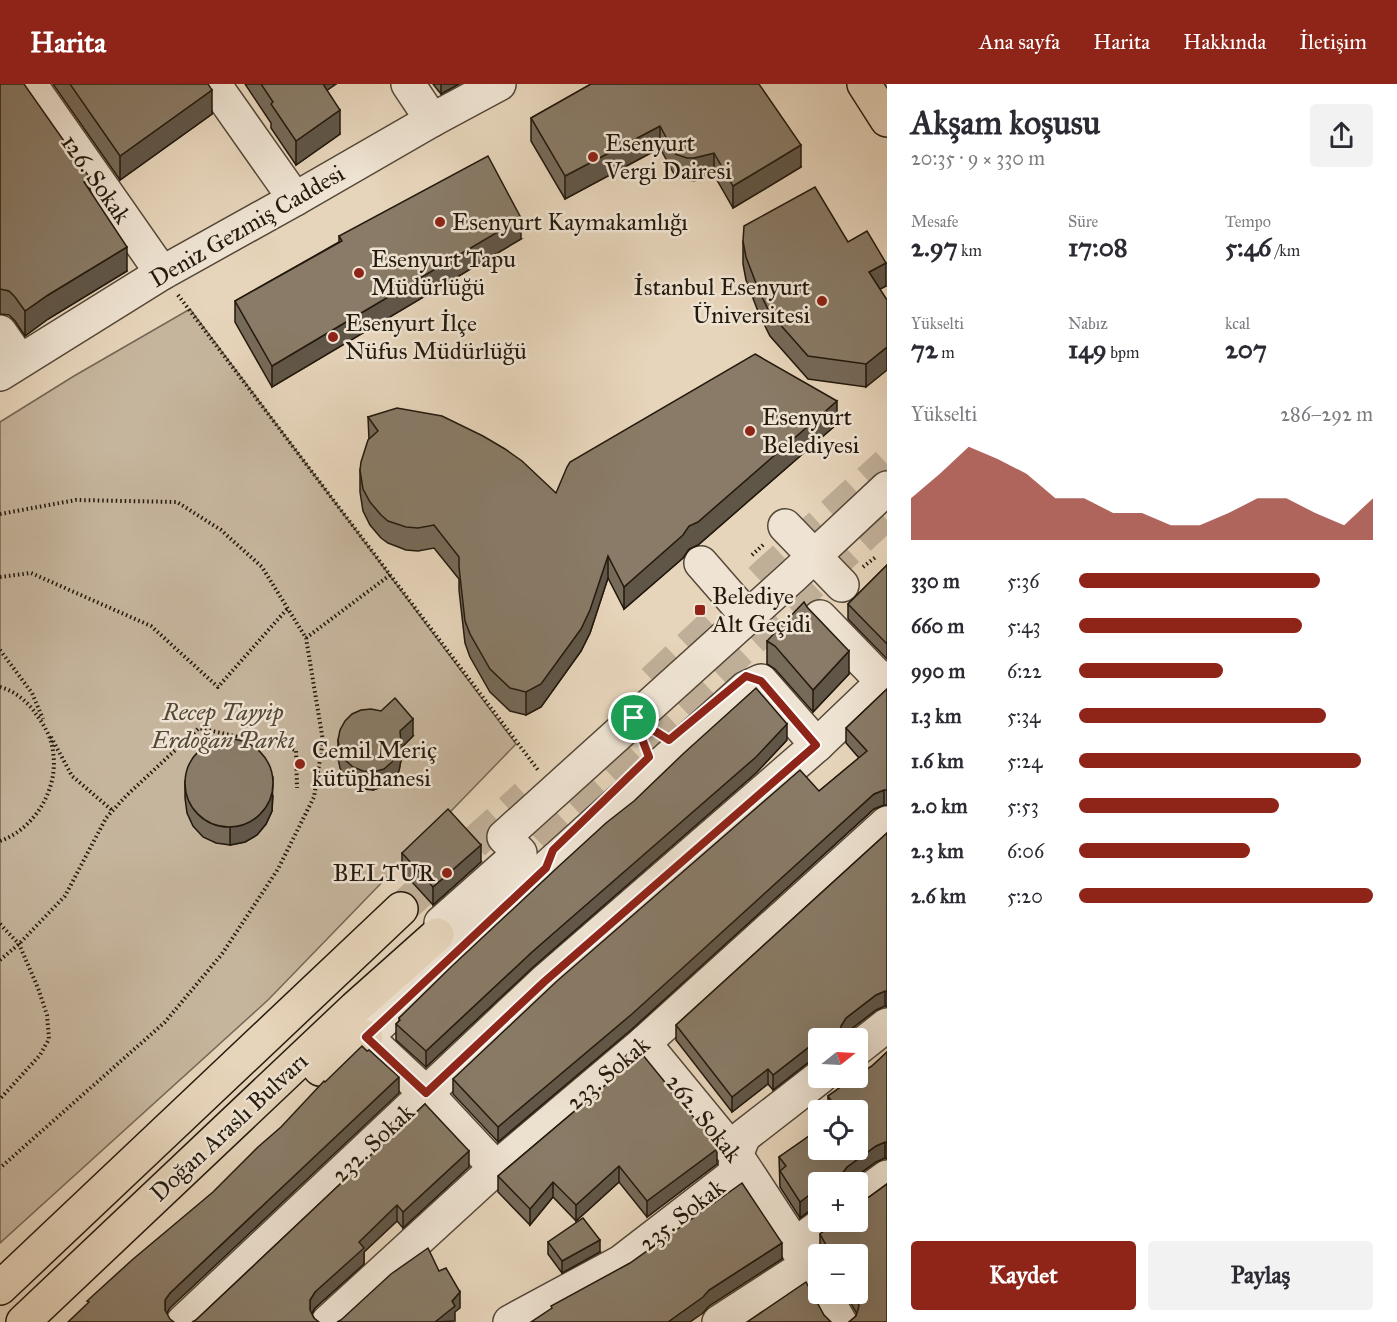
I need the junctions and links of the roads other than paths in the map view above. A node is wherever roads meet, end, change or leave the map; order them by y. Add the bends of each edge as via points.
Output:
1 (30, 84) edge
2 (214, 84) edge
3 (408, 84) edge
4 (499, 84) edge
5 (864, 84) edge
6 (432, 120) junction
7 (887, 120) edge
8 (295, 199) junction
9 (162, 273) junction
10 (0, 332) edge
11 (10, 367) edge
12 (887, 488) edge
13 (785, 526) dead end
14 (700, 563) dead end
15 (816, 586) junction
16 (748, 616) junction
17 (761, 681) junction
18 (886, 682) edge
19 (634, 718) junction
20 (816, 745) junction
21 (887, 823) edge
22 (530, 847) junction
23 (401, 909) tunnel mouth
24 (440, 930) joint
25 (887, 1025) edge
26 (366, 1037) junction
27 (868, 1040) edge
28 (644, 1043) junction
29 (808, 1086) edge
30 (426, 1093) junction
31 (736, 1155) junction
32 (496, 1168) junction
33 (887, 1177) edge
34 (868, 1191) edge
35 (822, 1232) edge
36 (807, 1265) edge
37 (0, 1288) edge
38 (829, 1304) edge
39 (23, 1322) edge
40 (49, 1322) edge
41 (183, 1322) edge
42 (328, 1322) edge
43 (510, 1322) edge
44 (719, 1322) edge
45 (840, 1322) edge

1 - 9 street, 126. Sokak
2 - 8 street
3 - 6 street
4 - 6 street, Deniz Gezmiş Caddesi
5 - 7 main road
6 - 8 street, Deniz Gezmiş Caddesi
8 - 9 street, Deniz Gezmiş Caddesi
9 - 11 street, Deniz Gezmiş Caddesi
10 - 11 street
12 - 15 street
13 - 15 street
14 - 16 street
15 - 16 street
15 - 18 street
16 - 19 street
17 - 19 street via 746,676 669,740
17 - 20 street
17 - 22 street via 746,688
18 - 20 street, 232. Sokak
19 - 22 street via 554,791
19 - 22 street via 649,757 553,850
20 - 30 street, 232. Sokak via 544,982
21 - 28 street, 233. Sokak
22 - 24 street via 504,837 520,853 441,923
22 - 26 street
23 - 37 main road, Doğan Araslı Bulvarı
24 - 39 main road, Doğan Araslı Bulvarı
25 - 27 street
26 - 30 street
26 - 40 main road via 345,1045
28 - 31 street, 262. Sokak
28 - 32 street, 233. Sokak
29 - 31 street, 235. Sokak via 744,1136
30 - 32 street
30 - 41 street, 232. Sokak
31 - 36 street, 262. Sokak
31 - 43 street, 235. Sokak via 735,1174 621,1262
32 - 42 street, 233. Sokak
33 - 34 street
35 - 36 street
36 - 44 street
38 - 45 street

